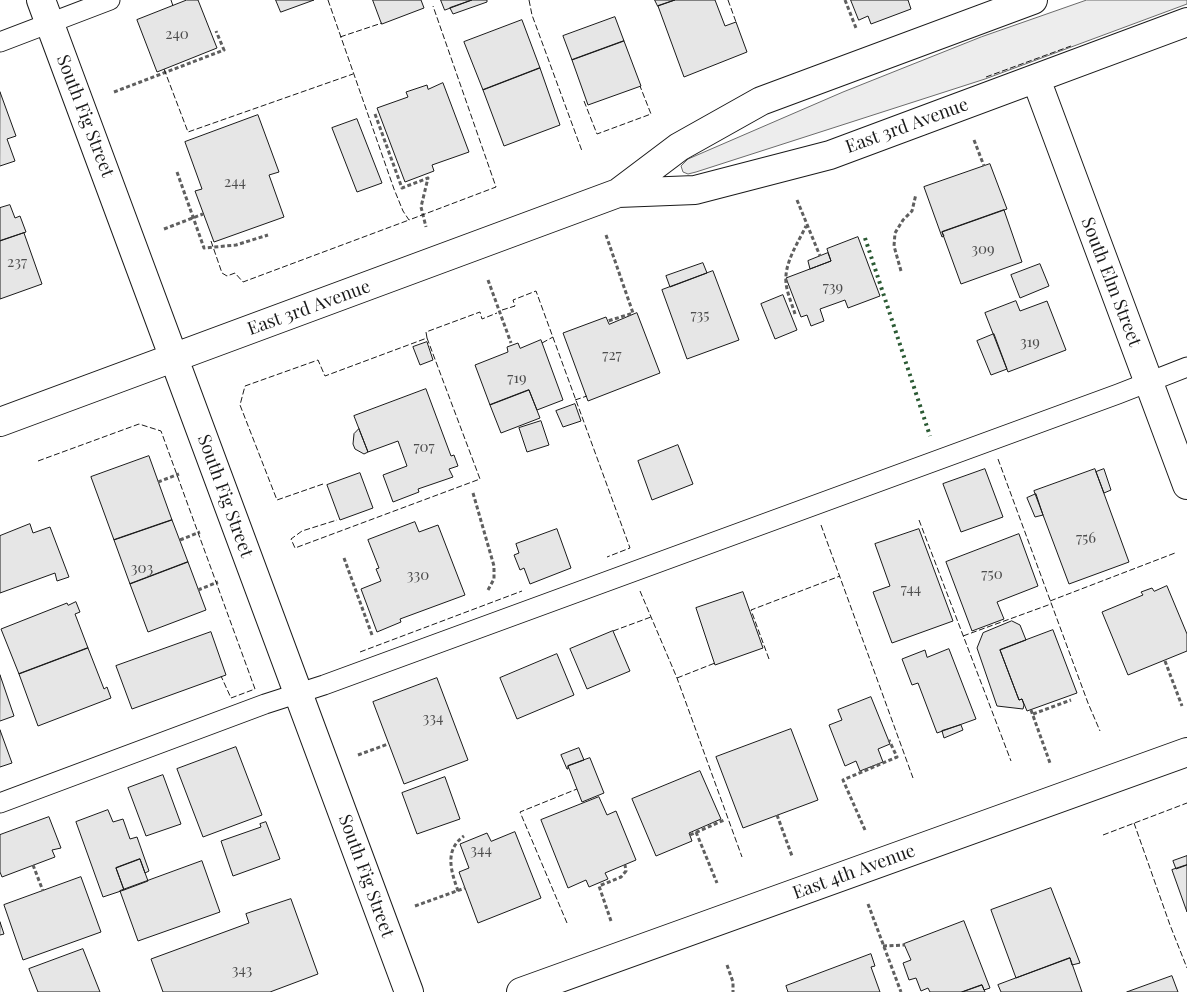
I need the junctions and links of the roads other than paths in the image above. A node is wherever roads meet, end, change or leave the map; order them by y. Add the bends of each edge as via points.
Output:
1 (110, 0) edge
2 (1016, 3) edge
3 (46, 12) edge
4 (1187, 22) edge
5 (0, 42) edge
6 (1036, 79) junction
7 (606, 197) junction
8 (174, 358) junction
9 (1187, 367) edge
10 (1149, 382) junction
11 (0, 422) edge
12 (1187, 485) edge
13 (298, 693) junction
14 (1187, 752) edge
15 (0, 803) edge
16 (409, 992) edge
17 (521, 992) edge

1 - 3 lane
2 - 7 street, East 3rd Avenue via 761,101 679,148
3 - 5 lane
3 - 8 street, South Fig Street
4 - 6 street, East 3rd Avenue
6 - 7 street, East 3rd Avenue via 830,155 695,190
6 - 10 street, South Elm Street
7 - 8 street, East 3rd Avenue
8 - 11 street, East 3rd Avenue
8 - 13 street, South Fig Street
9 - 10 lane
10 - 12 street, South Elm Street
10 - 13 lane
13 - 15 lane
13 - 16 street, South Fig Street
14 - 17 street, East 4th Avenue

